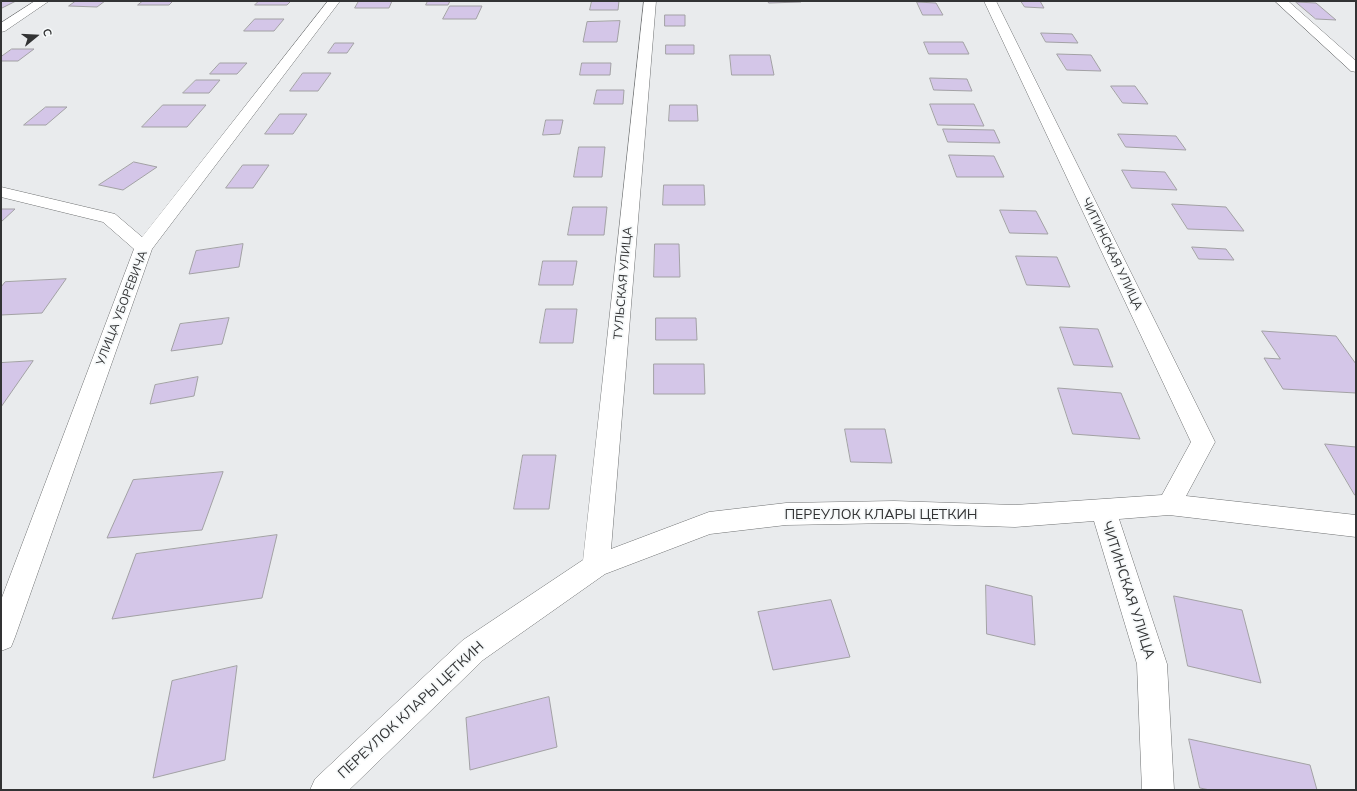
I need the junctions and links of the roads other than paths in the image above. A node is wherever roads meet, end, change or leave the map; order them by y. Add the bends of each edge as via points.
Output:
1 (43, 1) edge
2 (334, 1) edge
3 (650, 1) edge
4 (990, 1) edge
5 (1281, 1) edge
6 (1, 28) edge
7 (1356, 68) edge
8 (1, 192) edge
9 (143, 248) junction
10 (1169, 505) junction
11 (1103, 510) junction
12 (1356, 526) edge
13 (596, 566) junction
14 (3, 624) edge
15 (326, 790) edge
16 (1158, 790) edge

1 - 6 street
2 - 9 street, УЛИЦА УБОРЕВИЧА
3 - 13 street, ТУЛЬСКАЯ УЛИЦА
4 - 10 street, ЧИТИНСКАЯ УЛИЦА via 1203,442
5 - 7 street
8 - 9 street via 109,218
9 - 14 street, УЛИЦА УБОРЕВИЧА
10 - 11 street, ПЕРЕУЛОК КЛАРЫ ЦЕТКИН
10 - 12 street, ПЕРЕУЛОК КЛАРЫ ЦЕТКИН
11 - 13 street, ПЕРЕУЛОК КЛАРЫ ЦЕТКИН via 1015,516 894,512 786,514 709,523
11 - 16 street, ЧИТИНСКАЯ УЛИЦА via 1152,664
13 - 15 street, ПЕРЕУЛОК КЛАРЫ ЦЕТКИН via 473,650

